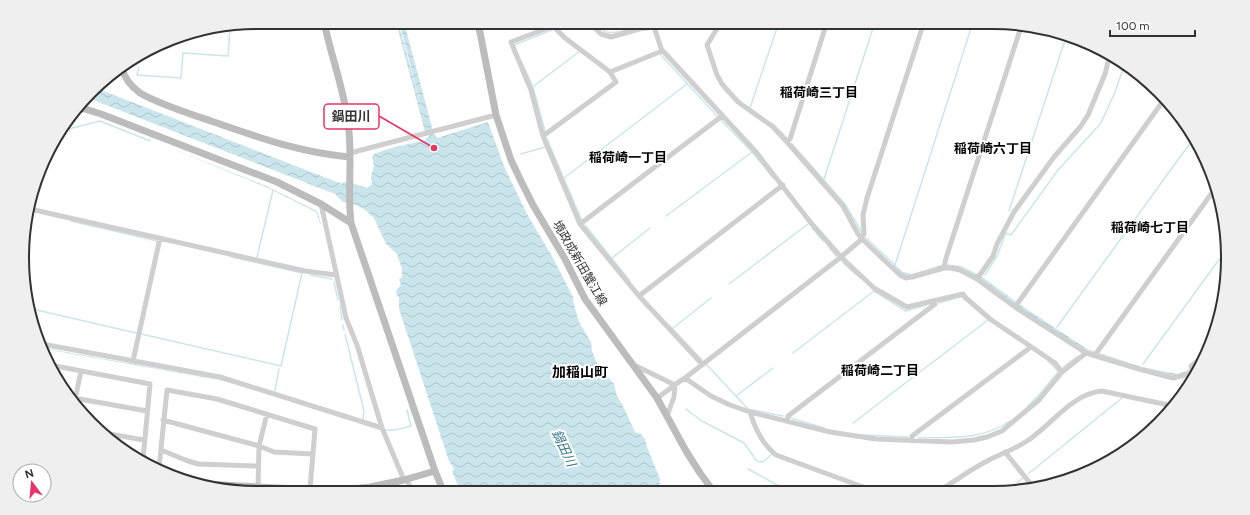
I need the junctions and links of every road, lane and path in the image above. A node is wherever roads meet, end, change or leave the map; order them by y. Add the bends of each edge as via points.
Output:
1 (326, 29) edge
2 (479, 29) edge
3 (545, 29) edge
4 (556, 29) edge
5 (596, 29) edge
6 (639, 29) edge
7 (655, 29) edge
8 (716, 29) edge
9 (825, 29) edge
10 (922, 29) edge
11 (1020, 31) edge
12 (662, 51) junction
13 (1108, 61) edge
14 (124, 72) edge
15 (610, 72) junction
16 (1161, 104) edge
17 (84, 109) edge
18 (496, 115) junction
19 (722, 116) junction
20 (543, 136) junction
21 (787, 142) junction
22 (350, 155) junction
23 (783, 185) junction
24 (1212, 193) edge
25 (321, 204) junction
26 (34, 210) edge
27 (351, 223) junction
28 (580, 224) junction
29 (862, 237) junction
30 (160, 238) junction
31 (841, 257) junction
32 (944, 266) junction
33 (336, 275) junction
34 (979, 277) junction
35 (639, 296) junction
36 (934, 301) junction
37 (1016, 305) junction
38 (46, 345) edge
39 (1031, 346) junction
40 (1086, 353) junction
41 (1096, 353) junction
42 (133, 361) junction
43 (702, 364) junction
44 (633, 365) junction
45 (57, 366) edge
46 (81, 371) junction
47 (1062, 372) junction
48 (1190, 372) edge
49 (686, 378) junction
50 (675, 385) junction
51 (76, 396) edge
52 (657, 398) junction
53 (78, 400) edge
54 (1167, 405) edge
55 (147, 412) junction
56 (750, 412) junction
57 (266, 414) junction
58 (667, 416) junction
59 (163, 420) junction
60 (787, 421) junction
61 (382, 428) junction
62 (113, 435) edge
63 (144, 440) junction
64 (912, 441) junction
65 (259, 446) junction
66 (161, 450) junction
67 (1005, 452) junction
68 (313, 454) junction
69 (143, 455) edge
70 (159, 464) edge
71 (258, 466) junction
72 (435, 471) junction
73 (405, 480) junction
74 (1030, 483) edge
75 (258, 486) edge
76 (310, 486) edge
77 (373, 486) edge
78 (409, 486) edge
79 (441, 486) edge
80 (710, 486) edge
81 (860, 486) edge
82 (947, 486) edge

1 - 22 street via 348,121
2 - 18 street, 境政成新田蟹江線
3 - 20 street via 511,42 531,90
4 - 15 street
5 - 6 street via 611,37
7 - 12 street
8 - 21 street via 707,45 716,75 738,102 772,126
9 - 21 street
10 - 29 street via 867,198
11 - 32 street
12 - 15 street
12 - 19 street
13 - 34 street via 1088,115 1014,212 993,256
14 - 22 street via 132,86 140,92 191,114 288,147 328,156
15 - 20 street via 616,82
16 - 37 street
17 - 25 street via 277,182
18 - 22 street
18 - 44 street, 境政成新田蟹江線 via 511,160 533,206 586,299
19 - 23 street
19 - 28 street
20 - 28 street
21 - 29 street via 843,206
22 - 27 street
23 - 31 street via 811,223
23 - 35 street
24 - 41 street
25 - 27 street
25 - 33 street
26 - 30 street
27 - 72 street
28 - 35 street
29 - 31 street
29 - 32 street via 904,277 912,277
30 - 33 street via 305,271
30 - 42 street
31 - 36 street via 874,288 907,307
31 - 43 street
32 - 34 street
33 - 61 street via 346,318 357,345
34 - 37 street
35 - 43 street
36 - 39 street via 963,294 990,319
36 - 60 street via 935,304 788,416
37 - 40 street
38 - 42 street
39 - 47 street via 1055,363
39 - 64 street via 912,436
40 - 41 street
40 - 47 street
41 - 48 street via 1173,378
42 - 61 street via 220,377
43 - 49 street
44 - 50 street
44 - 52 street, 境政成新田蟹江線
45 - 46 street
46 - 51 street
46 - 55 street via 150,384
47 - 64 street via 1039,400 1002,431 974,440
49 - 50 street
49 - 56 street via 711,396
50 - 52 street
50 - 58 street via 674,397
52 - 58 street, 境政成新田蟹江線
53 - 55 street
54 - 67 street via 1102,391 1093,392 1074,401 1026,442
55 - 63 street
56 - 60 street
56 - 81 street via 759,435 776,455
57 - 59 street via 217,399 167,390
57 - 65 street
57 - 68 street via 315,429
58 - 80 street, 境政成新田蟹江線 via 696,468
59 - 65 street
59 - 66 street
60 - 64 street via 838,433
61 - 73 street
62 - 63 street
63 - 69 street
65 - 68 street via 274,452
65 - 71 street
66 - 70 street
66 - 71 street via 198,464
67 - 74 street
67 - 82 street via 987,460
68 - 76 street
71 - 75 street
72 - 73 street
72 - 79 street
73 - 77 street
73 - 78 street

